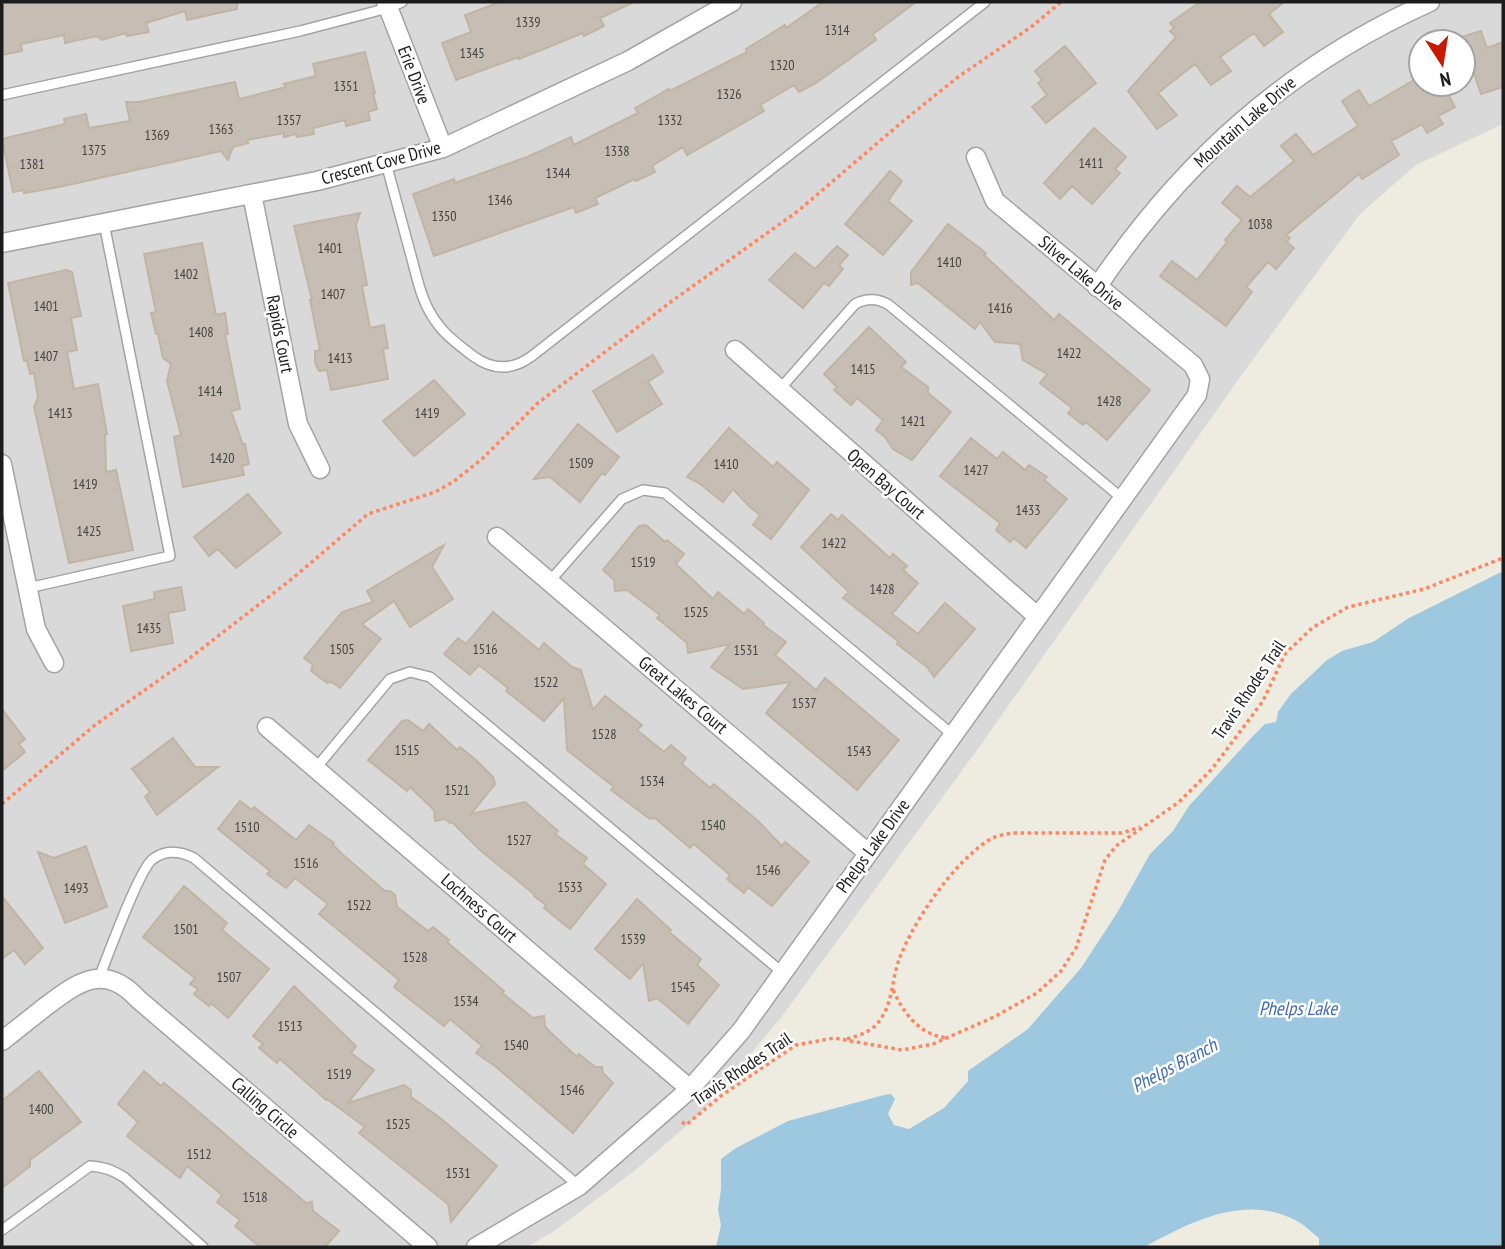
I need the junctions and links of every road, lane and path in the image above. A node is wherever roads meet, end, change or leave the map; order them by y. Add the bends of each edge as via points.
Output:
1 (732, 2) edge
2 (985, 2) edge
3 (1061, 2) edge
4 (1430, 2) edge
5 (392, 4) edge
6 (2, 95) edge
7 (443, 148) junction
8 (976, 157) dead end
9 (386, 163) junction
10 (252, 194) junction
11 (104, 223) junction
12 (2, 243) edge
13 (1097, 287) junction
14 (735, 350) dead end
15 (1200, 379) joint
16 (779, 390) junction
17 (2, 464) edge
18 (320, 470) dead end
19 (1123, 499) junction
20 (497, 537) dead end
21 (1503, 558) edge
22 (550, 582) junction
23 (27, 588) junction
24 (1038, 617) junction
25 (54, 663) dead end
26 (267, 727) dead end
27 (953, 735) junction
28 (316, 768) junction
29 (2, 804) edge
30 (1146, 825) junction
31 (869, 853) junction
32 (783, 973) junction
33 (99, 978) junction
34 (892, 989) junction
35 (948, 1038) junction
36 (844, 1040) junction
37 (2, 1041) edge
38 (690, 1089) junction
39 (667, 1109) junction
40 (579, 1186) junction
41 (2, 1230) edge
42 (202, 1247) edge
43 (428, 1247) edge
44 (476, 1247) edge

1 - 7 street, Crescent Cove Drive via 628,61
2 - 9 lane via 532,356 511,367 500,368 478,359 449,338 430,313
3 - 29 path via 958,77 798,211 538,403 453,482 368,513 186,662 94,725
4 - 13 street, Mountain Lake Drive via 1323,59 1248,114 1151,212
5 - 6 lane via 300,31
5 - 7 street, Erie Drive
7 - 9 street, Crescent Cove Drive
8 - 13 street, Silver Lake Drive via 996,201
9 - 10 street, Crescent Cove Drive
10 - 11 street, Crescent Cove Drive
10 - 18 street, Rapids Court via 298,424
11 - 12 street, Crescent Cove Drive
11 - 23 lane via 170,556
13 - 15 street, Silver Lake Drive via 1193,365
14 - 16 street, Open Bay Court
15 - 19 street, Phelps Lake Drive via 1197,395
16 - 19 lane via 855,304 881,300
16 - 24 street, Open Bay Court
17 - 23 street
19 - 24 street, Phelps Lake Drive
20 - 22 street, Great Lakes Court
21 - 30 path, Travis Rhodes Trail via 1424,589 1348,607 1312,628 1285,654 1263,701 1212,769 1179,802
22 - 27 lane via 622,499 643,490 665,493
22 - 31 street, Great Lakes Court
23 - 25 street via 36,629
24 - 27 street, Phelps Lake Drive
26 - 28 street, Lochness Court
27 - 31 street, Phelps Lake Drive
28 - 32 lane via 390,680 410,672 430,677
28 - 38 street, Lochness Court
30 - 34 path via 1122,833 1027,832 988,841 937,893 910,934
30 - 35 path, Travis Rhodes Trail via 1105,859 1076,947 1061,971 1037,993
31 - 32 street, Phelps Lake Drive
32 - 38 street, Phelps Lake Drive via 741,1031
33 - 37 street via 69,988
33 - 40 lane via 146,864 164,853 185,853
33 - 43 street, Calling Circle via 128,988
34 - 35 path via 915,1024
34 - 36 path via 873,1028
35 - 36 path, Travis Rhodes Trail via 902,1050
36 - 39 path, Travis Rhodes Trail via 796,1045 686,1125
38 - 39 street, Phelps Lake Drive
39 - 40 street, Phelps Lake Drive
40 - 44 street, Phelps Lake Drive
41 - 42 lane via 90,1166 102,1167 125,1178

